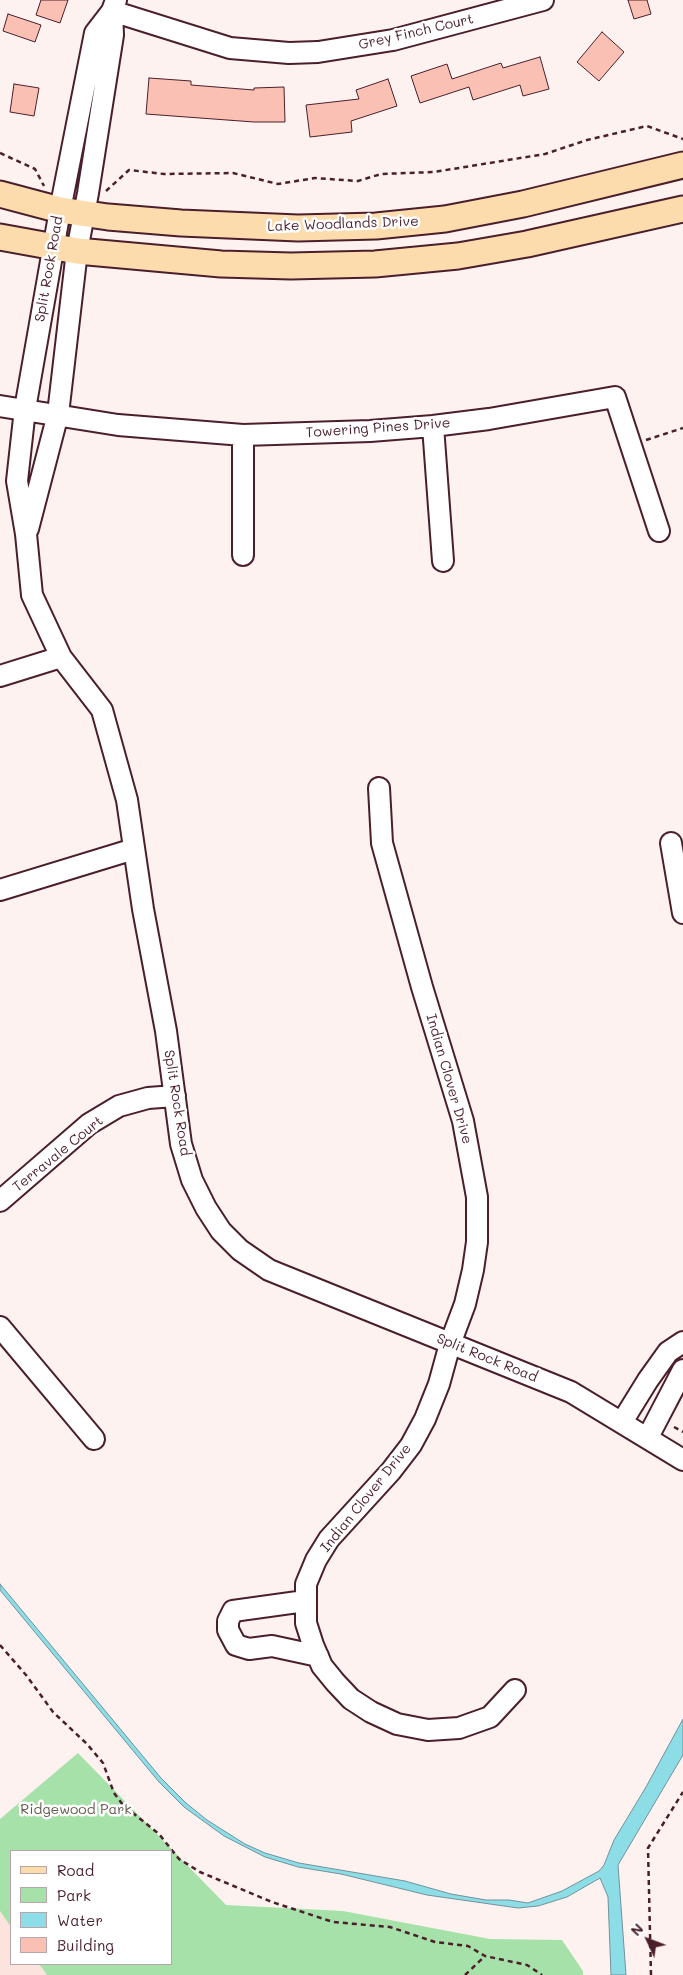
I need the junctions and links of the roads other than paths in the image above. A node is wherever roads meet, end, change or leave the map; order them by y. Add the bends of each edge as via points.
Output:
1 (543, 0) edge
2 (114, 6) edge
3 (683, 165) edge
4 (0, 194) edge
5 (62, 200) junction
6 (86, 204) junction
7 (683, 210) edge
8 (0, 237) edge
9 (65, 249) junction
10 (0, 406) edge
11 (24, 409) junction
12 (58, 414) junction
13 (433, 426) junction
14 (243, 435) junction
15 (659, 531) dead end
16 (26, 534) junction
17 (243, 556) dead end
18 (443, 561) dead end
19 (61, 657) junction
20 (0, 676) edge
21 (379, 788) dead end
22 (671, 843) dead end
23 (134, 849) junction
24 (0, 890) edge
25 (683, 913) edge
26 (175, 1096) junction
27 (0, 1202) edge
28 (0, 1327) edge
29 (683, 1342) edge
30 (450, 1344) junction
31 (683, 1370) edge
32 (622, 1422) junction
33 (648, 1437) junction
34 (94, 1439) dead end
35 (683, 1460) edge
36 (305, 1601) junction
37 (318, 1656) junction
38 (515, 1690) dead end

1 - 2 street, Grey Finch Court via 393,40 318,52 289,53 230,48
2 - 5 street, Split Rock Road via 95,33
2 - 6 street, Split Rock Road via 113,35
3 - 6 main road, Lake Woodlands Drive via 494,210 376,226 298,228 181,223
4 - 5 main road, Lake Woodlands Drive
5 - 6 main road, Lake Woodlands Drive
5 - 9 street, Split Rock Road
6 - 9 street, Split Rock Road
7 - 9 main road via 458,256 375,264 221,264
8 - 9 main road
9 - 11 street, Split Rock Road
9 - 12 street, Split Rock Road
10 - 11 street, Towering Pines Drive
11 - 12 street, Towering Pines Drive
11 - 16 street, Split Rock Road via 17,481
12 - 14 street, Towering Pines Drive via 118,425
12 - 16 street, Split Rock Road
13 - 14 street, Towering Pines Drive
13 - 15 street, Towering Pines Drive via 615,397
13 - 18 street
14 - 17 street
16 - 19 street, Split Rock Road via 32,595
19 - 20 street
19 - 23 street, Split Rock Road via 102,710 127,800
21 - 30 street, Indian Clover Drive via 382,843 464,1121 477,1197 473,1270
22 - 25 street
23 - 24 street
23 - 26 street, Split Rock Road
26 - 27 street, Terravale Court via 148,1098 120,1106 89,1124
26 - 30 street, Split Rock Road via 181,1144 192,1180 221,1231 240,1250 269,1270
28 - 34 street
29 - 32 street via 668,1352
30 - 32 street, Split Rock Road via 571,1392
30 - 36 street, Indian Clover Drive via 439,1384 411,1445 329,1539 306,1584
31 - 33 street
32 - 33 street, Split Rock Road
33 - 35 street, Split Rock Road
36 - 37 street, Indian Clover Drive via 306,1623
36 - 37 street via 233,1611 228,1630 236,1645 249,1649 272,1646
37 - 38 street, Indian Clover Drive via 322,1666 351,1699 397,1724 428,1730 459,1728 490,1717

